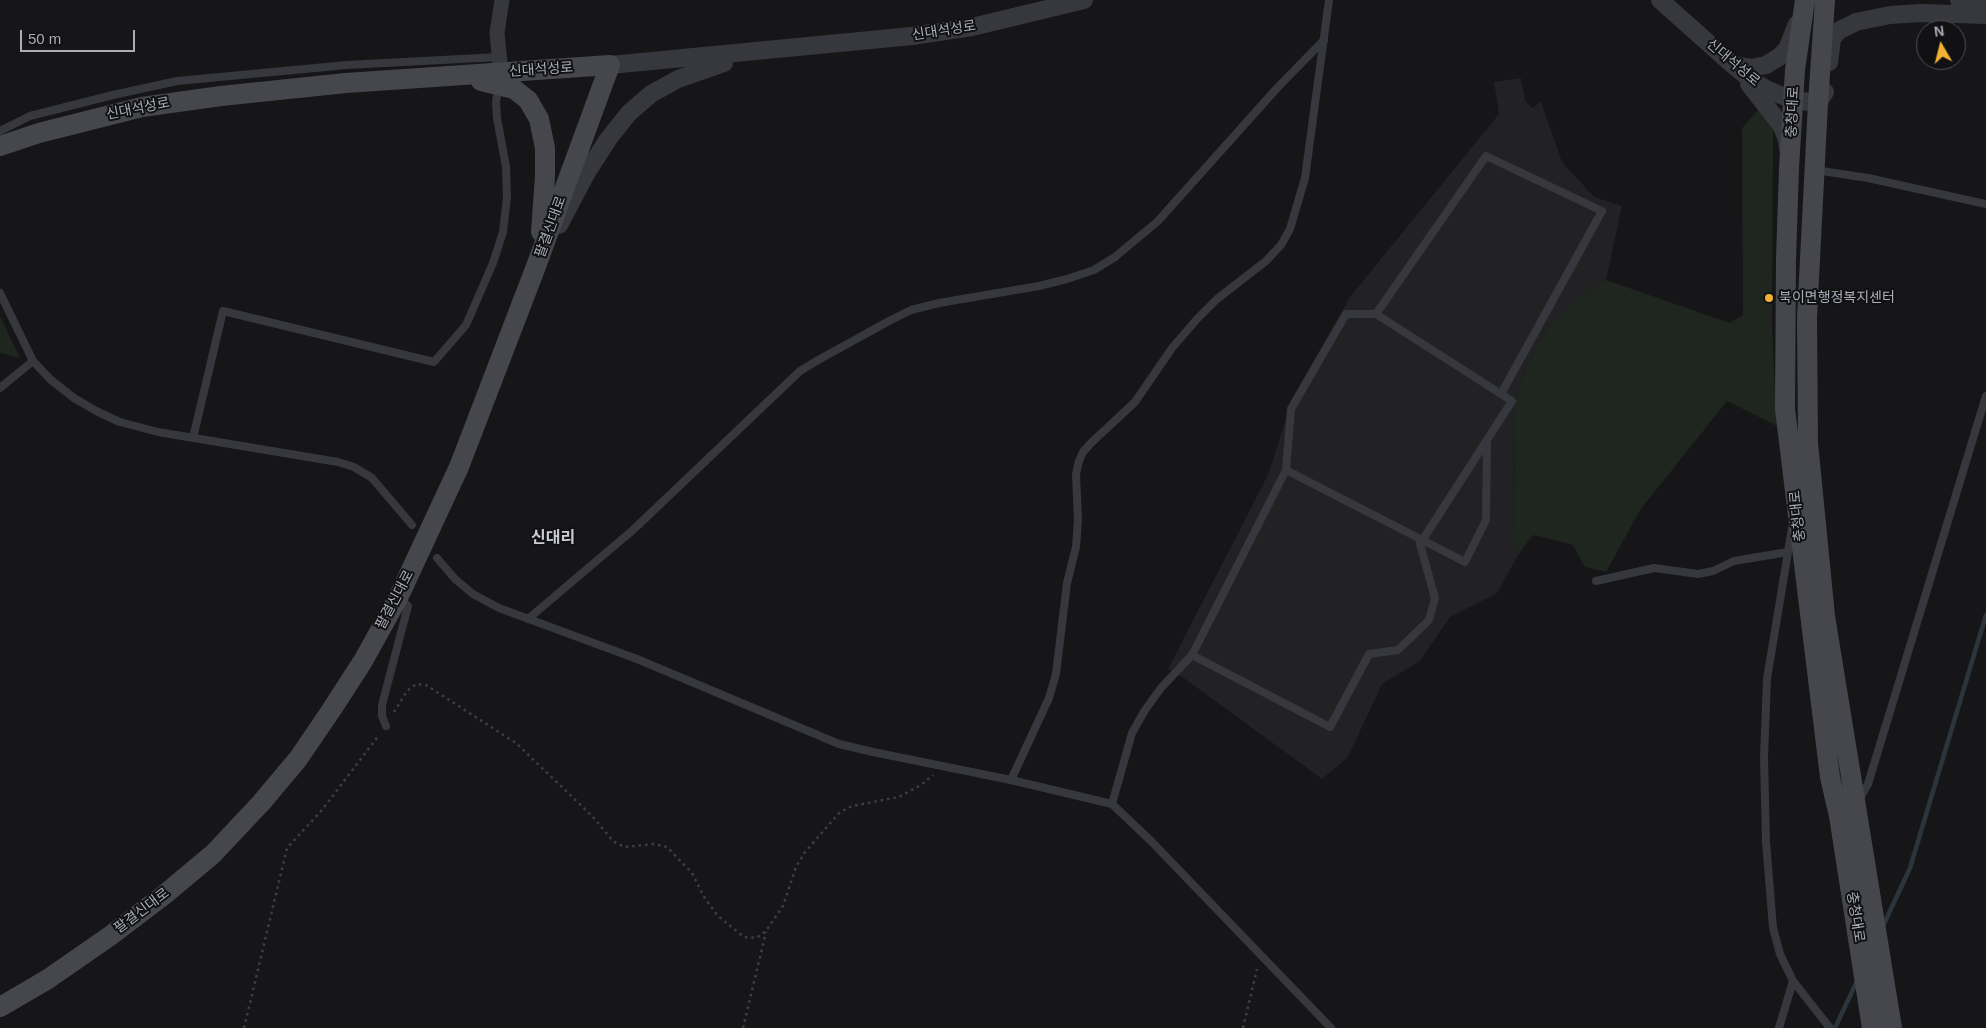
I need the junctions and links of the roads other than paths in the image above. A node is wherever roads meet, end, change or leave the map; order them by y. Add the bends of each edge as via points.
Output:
1 (502, 0) edge
2 (1084, 0) edge
3 (1329, 0) edge
4 (1660, 0) edge
5 (1825, 0) edge
6 (1959, 0) edge
7 (1805, 1) edge
8 (1986, 6) edge
9 (1986, 15) edge
10 (1324, 40) junction
11 (770, 51) junction
12 (610, 65) junction
13 (1733, 65) junction
14 (500, 71) junction
15 (1793, 100) junction
16 (1818, 103) junction
17 (0, 131) edge
18 (0, 146) edge
19 (1789, 168) junction
20 (1815, 170) junction
21 (1986, 204) edge
22 (535, 269) junction
23 (0, 293) edge
24 (1376, 314) junction
25 (33, 361) junction
26 (0, 388) edge
27 (1501, 394) junction
28 (1986, 396) edge
29 (193, 438) junction
30 (1487, 440) junction
31 (1286, 470) junction
32 (1797, 504) junction
33 (412, 525) dead end
34 (1422, 540) junction
35 (1788, 552) junction
36 (437, 558) dead end
37 (1596, 581) dead end
38 (398, 598) junction
39 (528, 619) junction
40 (1192, 655) junction
41 (386, 726) road end
42 (1012, 780) junction
43 (1112, 804) junction
44 (1855, 806) junction
45 (1794, 981) junction
46 (0, 1007) edge
47 (1871, 1023) edge
48 (1331, 1028) edge
49 (1779, 1028) edge
50 (1830, 1028) edge
51 (1892, 1028) edge

1 - 14 street via 497,33
2 - 11 street, 신대석성로 via 972,27
3 - 10 lane
4 - 13 street, 신대석성로
5 - 16 main road, 충청대로
6 - 8 street
7 - 13 street via 1787,49 1779,57 1766,65 1751,68
7 - 15 main road, 충청대로
9 - 16 street via 1890,15 1845,26 1832,39 1827,90
10 - 39 lane via 1158,221 1115,258 1094,270 1067,279 911,310 800,371 633,530
10 - 42 lane via 1305,178 1290,229 1281,245 1197,318 1135,402 1091,443 1079,461 1076,474 1076,547 1067,583 1056,674 1049,698
11 - 12 street, 신대석성로
11 - 22 street via 678,79 651,94 629,114 587,172
12 - 14 main road, 신대석성로
12 - 22 main road, 팔결신대로
13 - 15 street, 신대석성로 via 1754,82
13 - 19 street via 1781,125 1787,139
14 - 17 lane via 346,65 177,81 30,116
14 - 18 main road, 신대석성로 via 346,83 142,107 48,130
14 - 22 main road via 528,100 539,119 545,148 544,213
14 - 29 lane via 496,101 507,197 503,232 460,333 434,362 223,311
15 - 16 street, 신대석성로
15 - 19 main road, 충청대로
16 - 20 main road, 충청대로
19 - 32 main road, 충청대로 via 1785,409
20 - 21 lane
20 - 44 main road, 충청대로 via 1807,318 1808,443 1825,616
22 - 38 main road, 팔결신대로 via 458,467
23 - 25 lane
24 - 27 lane
24 - 27 lane via 1486,156 1602,211
24 - 31 lane via 1346,314 1291,409
25 - 26 lane
25 - 29 lane via 51,380 98,412 120,422
27 - 30 lane via 1512,401
28 - 44 lane via 1868,784
29 - 33 lane via 354,467 372,478
30 - 34 lane
30 - 34 lane via 1486,520 1465,562
31 - 34 lane
31 - 40 lane
32 - 35 lane
32 - 47 main road, 충청대로 via 1830,777
34 - 40 lane via 1420,544 1434,598 1429,620 1398,650 1369,654 1330,727
35 - 37 lane via 1734,561 1698,574 1654,568
35 - 45 lane via 1767,679 1764,758 1773,928 1780,954
36 - 39 lane via 473,594
38 - 41 lane via 408,606 382,705
38 - 46 main road, 팔결신대로 via 363,661 298,760 213,854 110,936 48,979
39 - 42 lane via 637,659 839,744
40 - 43 lane via 1160,688 1132,733
42 - 43 lane
43 - 48 lane
44 - 51 main road, 충청대로
45 - 49 lane
45 - 50 lane

